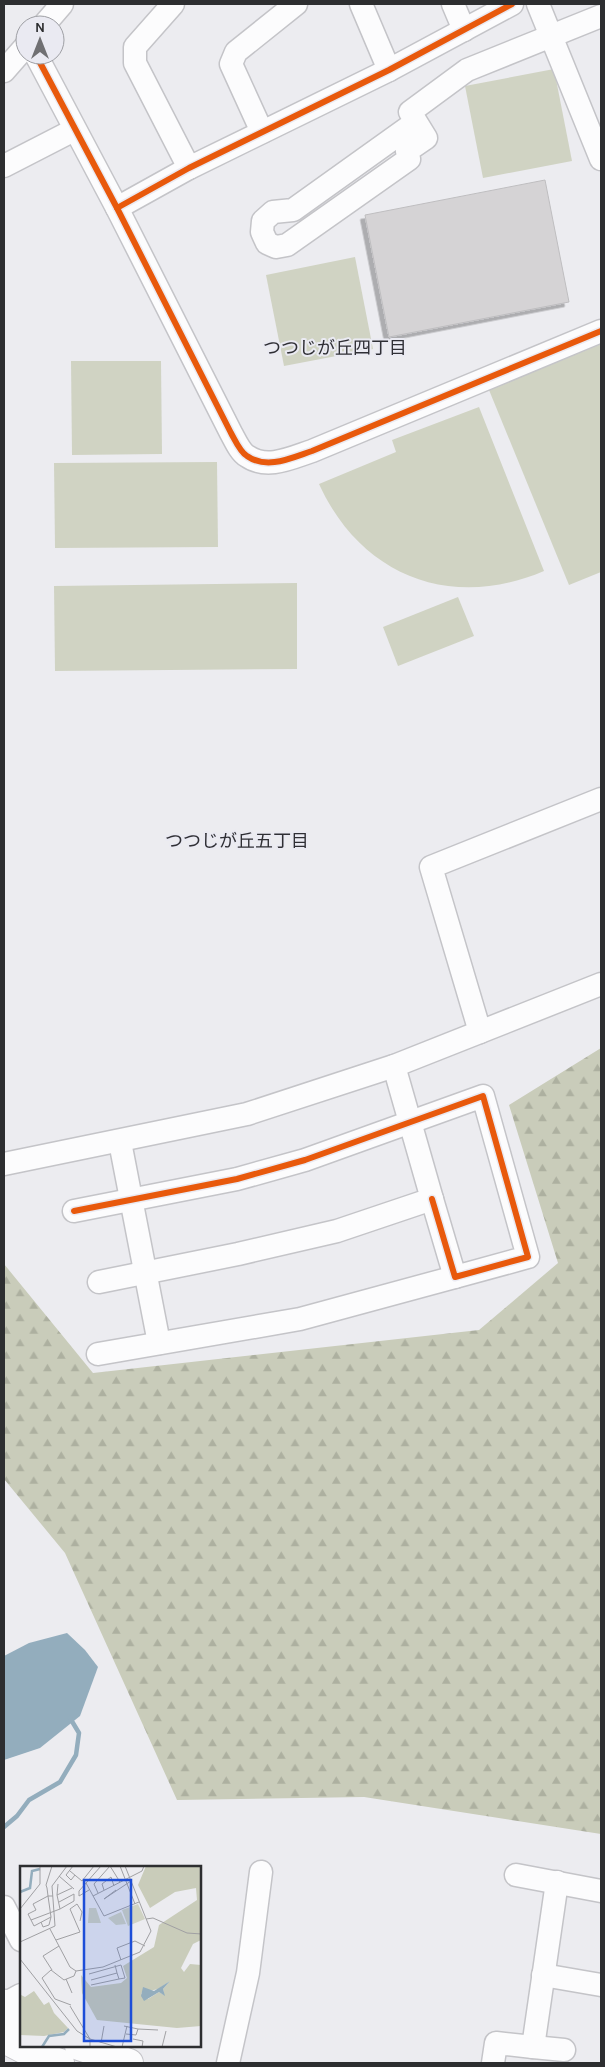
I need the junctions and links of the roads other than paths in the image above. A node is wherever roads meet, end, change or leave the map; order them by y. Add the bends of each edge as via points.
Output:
1 (62, 4) edge
2 (173, 4) edge
3 (296, 4) edge
4 (361, 4) edge
5 (453, 4) edge
6 (512, 4) edge
7 (538, 4) edge
8 (53, 15) edge
9 (601, 16) edge
10 (464, 30) junction
11 (551, 36) junction
12 (15, 58) edge
13 (41, 65) edge
14 (389, 70) junction
15 (4, 71) edge
16 (416, 122) junction
17 (74, 130) junction
18 (262, 132) junction
19 (601, 159) edge
20 (4, 166) edge
21 (189, 168) junction
22 (117, 208) junction
23 (601, 331) edge
24 (601, 799) edge
25 (601, 984) edge
26 (480, 1032) junction
27 (394, 1066) junction
28 (410, 1122) junction
29 (120, 1142) junction
30 (4, 1164) edge
31 (432, 1198) junction
32 (131, 1200) junction
33 (74, 1211) dead end
34 (146, 1273) junction
35 (455, 1277) junction
36 (99, 1282) dead end
37 (159, 1343) junction
38 (98, 1354) dead end
39 (261, 1872) dead end
40 (516, 1875) dead end
41 (556, 1882) junction
42 (601, 1891) edge
43 (4, 1906) edge
44 (20, 1938) edge
45 (543, 1975) junction
46 (601, 1985) edge
47 (20, 1996) edge
48 (4, 2001) edge
49 (4, 2009) edge
50 (20, 2018) edge
51 (4, 2039) edge
52 (80, 2047) edge
53 (83, 2047) edge
54 (533, 2047) junction
55 (564, 2050) dead end
56 (60, 2063) edge
57 (87, 2063) edge
58 (129, 2063) edge
59 (228, 2063) edge
60 (493, 2063) edge

1 - 8 street
2 - 21 street via 135,47 135,63
3 - 18 street via 236,52 231,64
4 - 14 street
5 - 10 street
6 - 10 street
7 - 11 street
9 - 11 street
10 - 14 street
11 - 16 street via 466,70 410,112
11 - 19 street
12 - 15 street
13 - 17 street
14 - 18 street
16 - 16 street via 426,138 408,151 409,159 287,245 276,247 266,243 263,221 273,212 293,210
17 - 20 street
17 - 22 street
18 - 21 street
21 - 22 street
22 - 23 street via 231,433 245,456 261,462 276,463 312,451
24 - 26 street via 431,867
25 - 26 street
26 - 27 street
27 - 28 street
27 - 29 street via 247,1114
28 - 31 street
28 - 32 street via 271,1170
28 - 35 street via 483,1096 528,1257
29 - 30 street
29 - 32 street
31 - 34 street via 337,1231
31 - 35 street
32 - 33 street
32 - 34 street
34 - 36 street
34 - 37 street
35 - 37 street via 300,1319
37 - 38 street
39 - 59 street via 248,1973
40 - 41 street
41 - 42 street
41 - 45 street
43 - 44 street
45 - 46 street
45 - 54 street
47 - 48 street
49 - 50 main road
51 - 56 main road
52 - 57 street
53 - 58 main road
54 - 55 street
54 - 60 street via 496,2043

